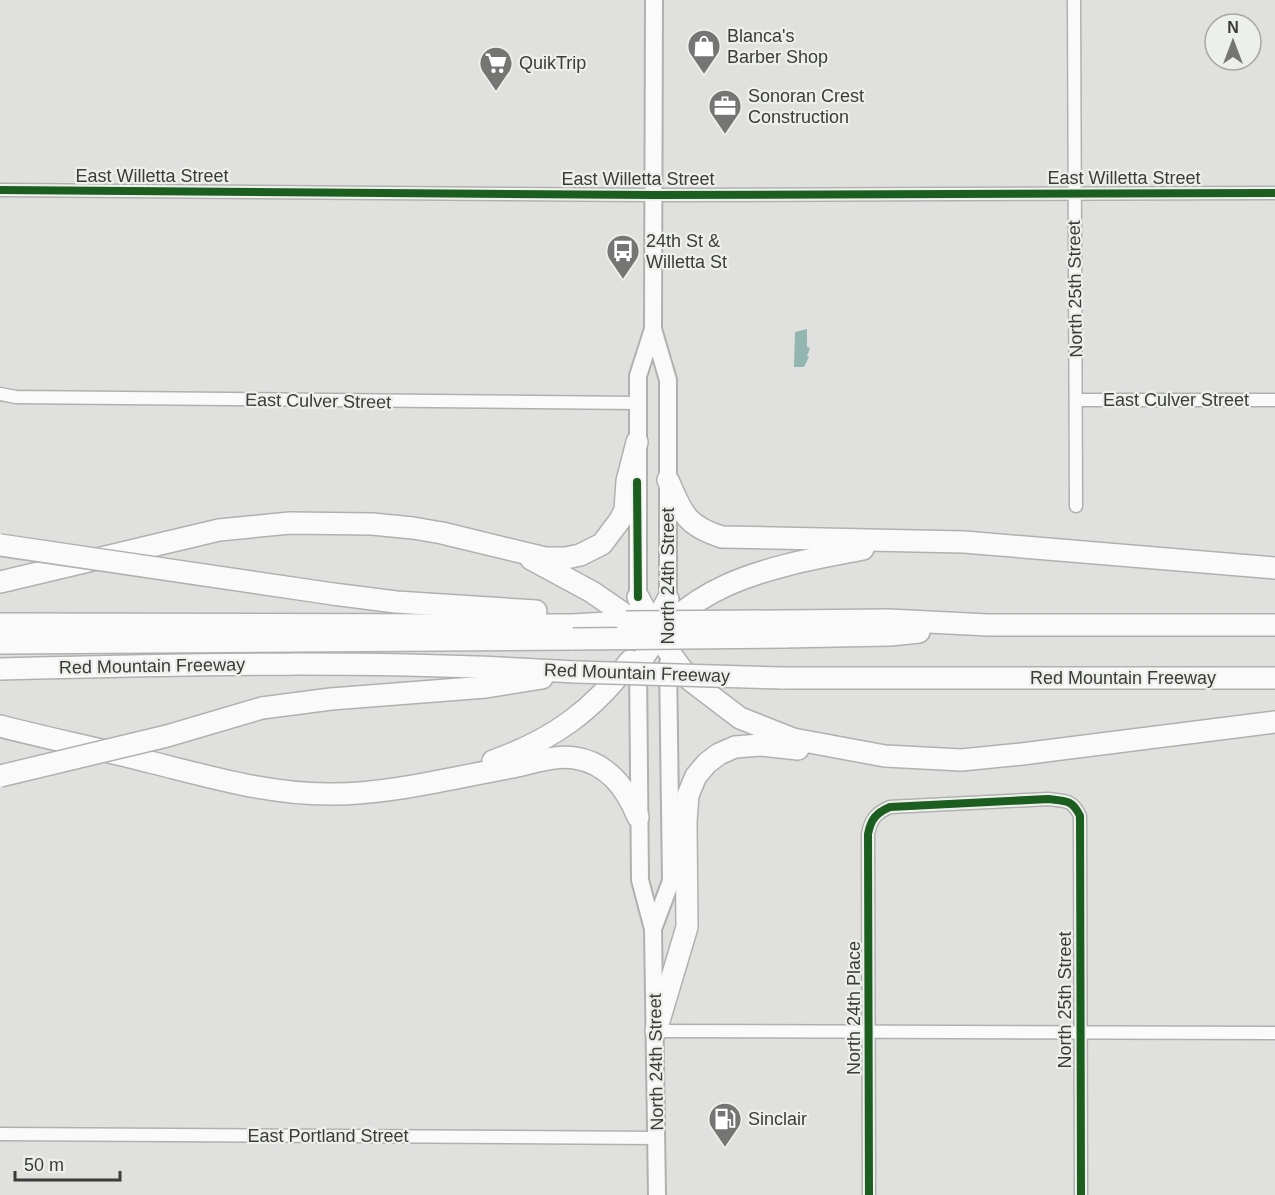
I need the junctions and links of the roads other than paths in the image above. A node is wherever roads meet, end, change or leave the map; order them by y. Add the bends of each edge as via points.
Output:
1 (654, 0) edge
2 (1074, 0) edge
3 (0, 190) edge
4 (1074, 193) junction
5 (1275, 193) edge
6 (654, 195) junction
7 (653, 329) junction
8 (0, 394) edge
9 (1076, 400) junction
10 (1275, 400) edge
11 (637, 403) junction
12 (637, 442) junction
13 (668, 480) junction
14 (1076, 506) dead end
15 (902, 542) junction
16 (0, 545) edge
17 (522, 554) junction
18 (1275, 568) edge
19 (0, 582) edge
20 (638, 597) joint
21 (668, 599) joint
22 (0, 624) edge
23 (1275, 625) edge
24 (572, 626) junction
25 (783, 629) junction
26 (651, 641) junction
27 (0, 643) edge
28 (0, 658) edge
29 (177, 664) junction
30 (0, 669) edge
31 (576, 672) junction
32 (1275, 678) edge
33 (262, 708) junction
34 (1275, 722) edge
35 (0, 726) edge
36 (885, 756) junction
37 (0, 763) edge
38 (0, 776) edge
39 (442, 779) junction
40 (1075, 806) joint
41 (638, 817) junction
42 (653, 929) junction
43 (656, 1031) junction
44 (869, 1032) junction
45 (1080, 1032) junction
46 (1275, 1033) edge
47 (0, 1134) edge
48 (657, 1138) junction
49 (657, 1195) edge
50 (869, 1195) edge
51 (1081, 1195) edge

1 - 6 main road, North 24th Street
2 - 4 street, North 25th Street
3 - 6 street, East Willetta Street
4 - 5 street, East Willetta Street
4 - 6 street, East Willetta Street
4 - 9 street, North 25th Street
6 - 7 main road, North 24th Street
7 - 11 main road, North 24th Street via 638,376
7 - 13 main road, North 24th Street via 668,380
8 - 11 street, East Culver Street
9 - 10 street, East Culver Street
9 - 14 street, North 25th Street
11 - 12 main road, North 24th Street
12 - 17 highway via 627,481 625,510 602,544 566,558
12 - 20 main road, North 24th Street
13 - 15 highway via 691,523 722,537
13 - 21 main road, North 24th Street
15 - 18 highway via 984,544
15 - 26 highway via 796,562 739,579 689,607
16 - 24 highway, bridge
17 - 19 highway via 413,528 290,523 219,530
17 - 26 highway via 592,592
20 - 26 highway
21 - 26 highway
22 - 24 highway
23 - 25 highway via 988,625 889,620
24 - 25 highway, bridge
24 - 26 highway
24 - 27 highway
25 - 26 highway, bridge
26 - 36 highway via 690,680 740,718 793,739
26 - 39 highway via 609,688 559,731 517,753
26 - 41 main road, North 24th Street
26 - 42 main road, North 24th Street via 671,881
28 - 29 highway
29 - 30 highway, Red Mountain Freeway
29 - 31 highway, Red Mountain Freeway via 485,666
31 - 32 highway, Red Mountain Freeway, bridge via 783,678
31 - 33 highway via 486,687
33 - 37 highway, bridge via 164,725
33 - 38 highway, bridge via 168,736
34 - 36 highway via 961,760
35 - 39 highway via 251,787 294,793 372,792
36 - 43 highway via 747,745 719,754 696,776 687,807 687,927
39 - 41 highway via 574,758 611,774 630,798
40 - 44 street, North 24th Place via 1048,799 890,807 879,812 871,821 868,834
40 - 45 street, North 25th Street via 1080,816
41 - 42 main road, North 24th Street via 640,880
42 - 43 main road, North 24th Street
43 - 44 street
43 - 48 main road, North 24th Street
44 - 45 street
44 - 50 street, North 24th Place
45 - 46 street
45 - 51 street, North 25th Street
47 - 48 street, East Portland Street
48 - 49 main road, North 24th Street

